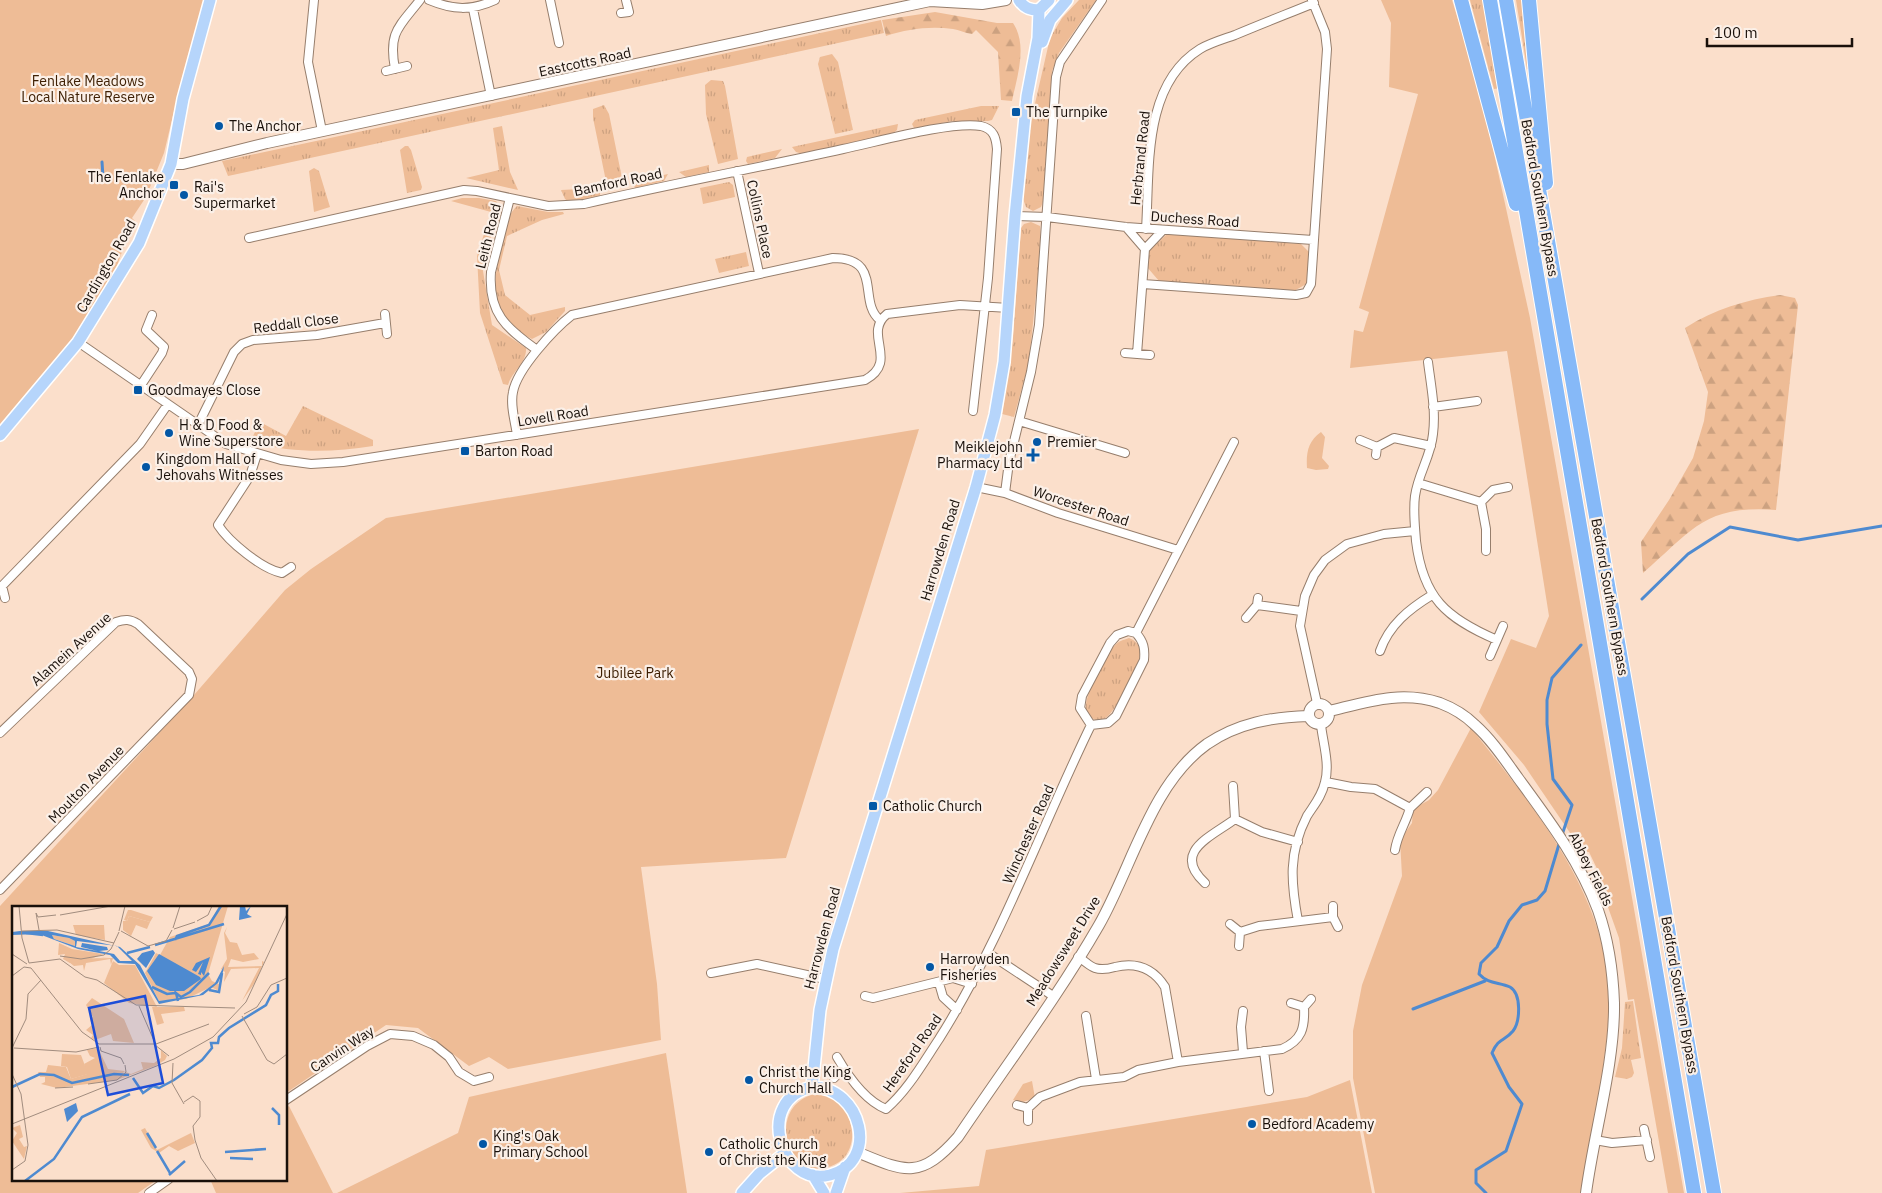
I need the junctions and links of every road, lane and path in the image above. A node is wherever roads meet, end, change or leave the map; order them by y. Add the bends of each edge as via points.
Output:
1 (210, 0) edge
2 (314, 0) edge
3 (420, 0) edge
4 (429, 0) edge
5 (495, 0) edge
6 (550, 0) edge
7 (626, 0) edge
8 (1006, 0) edge
9 (1019, 0) edge
10 (1049, 0) edge
11 (1067, 0) edge
12 (1102, 0) edge
13 (1461, 0) edge
14 (1490, 0) edge
15 (1506, 0) edge
16 (1529, 0) edge
17 (930, 1) edge
18 (1313, 2) edge
19 (473, 9) junction
20 (1039, 10) junction
21 (620, 13) dead end
22 (559, 43) dead end
23 (1035, 59) junction
24 (408, 66) dead end
25 (395, 68) junction
26 (386, 70) dead end
27 (491, 96) junction
28 (322, 131) junction
29 (172, 164) junction
30 (737, 171) junction
31 (510, 198) junction
32 (1015, 216) junction
33 (1047, 217) junction
34 (1126, 228) junction
35 (1146, 228) junction
36 (1163, 230) junction
37 (249, 238) dead end
38 (1313, 240) junction
39 (1145, 249) junction
40 (759, 273) junction
41 (1554, 278) junction
42 (1537, 279) junction
43 (1143, 284) junction
44 (985, 307) junction
45 (1009, 308) junction
46 (385, 314) dead end
47 (152, 316) dead end
48 (880, 320) junction
49 (385, 323) junction
50 (387, 334) dead end
51 (78, 342) junction
52 (537, 350) junction
53 (1125, 353) dead end
54 (1137, 354) junction
55 (1150, 355) dead end
56 (1428, 362) dead end
57 (141, 386) junction
58 (1477, 402) dead end
59 (168, 404) junction
60 (1433, 407) junction
61 (973, 412) dead end
62 (1019, 421) junction
63 (198, 425) junction
64 (0, 435) edge
65 (517, 435) junction
66 (1360, 440) dead end
67 (1234, 442) dead end
68 (1431, 446) junction
69 (1125, 453) dead end
70 (257, 454) junction
71 (1418, 484) junction
72 (976, 487) junction
73 (1508, 487) dead end
74 (1005, 493) junction
75 (1481, 502) junction
76 (1415, 531) junction
77 (1178, 550) junction
78 (1486, 551) dead end
79 (291, 567) dead end
80 (1, 586) edge
81 (1432, 595) junction
82 (6, 598) dead end
83 (1302, 611) junction
84 (1246, 618) dead end
85 (1504, 626) dead end
86 (1136, 633) junction
87 (1376, 634) dead end
88 (1384, 639) junction
89 (1497, 640) junction
90 (1380, 651) dead end
91 (1490, 656) dead end
92 (189, 695) joint
93 (1317, 703) junction
94 (1329, 711) junction
95 (1308, 716) junction
96 (1091, 725) junction
97 (1321, 725) junction
98 (0, 733) edge
99 (1326, 782) junction
100 (1233, 786) dead end
101 (1427, 792) dead end
102 (1410, 808) junction
103 (1235, 819) junction
104 (1298, 842) junction
105 (1395, 850) dead end
106 (1206, 883) dead end
107 (0, 890) edge
108 (1333, 906) dead end
109 (1333, 917) junction
110 (1298, 921) junction
111 (1230, 924) dead end
112 (1338, 926) dead end
113 (1240, 932) junction
114 (1239, 946) dead end
115 (988, 954) junction
116 (1078, 957) junction
117 (711, 973) dead end
118 (826, 979) junction
119 (939, 983) junction
120 (972, 984) junction
121 (865, 996) dead end
122 (1052, 996) junction
123 (1311, 999) dead end
124 (1291, 1003) dead end
125 (1304, 1007) junction
126 (957, 1010) junction
127 (1243, 1011) dead end
128 (1086, 1016) dead end
129 (1264, 1051) junction
130 (1243, 1052) junction
131 (837, 1057) dead end
132 (1178, 1062) junction
133 (843, 1068) junction
134 (489, 1077) dead end
135 (834, 1078) dead end
136 (1096, 1079) junction
137 (812, 1087) junction
138 (1270, 1091) dead end
139 (288, 1099) edge
140 (1017, 1105) dead end
141 (1028, 1108) junction
142 (1028, 1121) dead end
143 (1644, 1129) dead end
144 (1595, 1140) junction
145 (1647, 1140) junction
146 (857, 1152) junction
147 (785, 1153) junction
148 (1650, 1158) dead end
149 (845, 1167) junction
150 (813, 1174) junction
151 (168, 1180) edge
152 (149, 1193) edge
153 (742, 1193) edge
154 (824, 1193) edge
155 (836, 1193) edge
156 (1586, 1193) edge
157 (1694, 1193) edge
158 (1714, 1193) edge

1 - 29 main road, Cardington Road via 183,99
2 - 28 street via 308,62
3 - 25 street via 392,40
4 - 19 street via 461,10
5 - 19 street
6 - 22 street
7 - 21 street via 629,12
8 - 17 street, Eastcotts Road via 982,4
9 - 20 main road via 1030,10
10 - 20 main road
11 - 23 main road via 1050,20 1041,51
12 - 33 street via 1060,62
13 - 42 highway
14 - 42 highway, Bedford Southern Bypass
15 - 41 highway, Bedford Southern Bypass
16 - 41 highway
17 - 27 street, Eastcotts Road
18 - 35 street, Herbrand Road via 1200,49 1170,77 1159,100 1154,125
18 - 38 street via 1327,49
19 - 27 street
20 - 23 main road, Harrowden Road
23 - 32 main road, Harrowden Road via 1027,96
24 - 25 street
25 - 26 street
27 - 28 street, Eastcotts Road
28 - 29 street, Eastcotts Road
29 - 51 main road, Cardington Road via 138,243
30 - 31 street, Bamford Road via 584,204 548,206
30 - 40 street, Collins Place
30 - 44 street, Bamford Road via 964,125 992,131 997,149
31 - 37 street, Bamford Road via 464,190
31 - 52 street, Leith Road via 490,284 498,315 514,334
32 - 33 street, Duchess Road
32 - 45 main road, Harrowden Road
33 - 34 street, Duchess Road
33 - 62 street via 1039,325 1032,372
34 - 35 street, Duchess Road
34 - 39 street
35 - 36 street, Duchess Road
36 - 38 street, Duchess Road
36 - 39 street
38 - 43 street via 1312,284 1306,293 1296,295
39 - 43 street
40 - 48 street via 833,258 855,261 865,277 872,311
40 - 52 street via 572,315
41 - 158 highway, Bedford Southern Bypass
42 - 157 highway, Bedford Southern Bypass
43 - 54 street
44 - 45 street
44 - 48 street via 960,305 900,311 887,314
44 - 61 street
45 - 72 main road, Harrowden Road via 995,415
46 - 49 street
47 - 57 street via 146,330 164,347
48 - 65 street, Lovell Road via 877,330 882,354 880,365 865,380
49 - 50 street
49 - 63 street, Reddall Close via 317,335 268,337 242,344 234,352
51 - 57 street, Lovell Road
51 - 64 main road, Cardington Road
52 - 65 street via 514,385 512,402
53 - 54 street
54 - 55 street
56 - 60 street
57 - 59 street, Lovell Road
58 - 60 street
59 - 63 street, Lovell Road
59 - 80 street via 140,444
60 - 68 street
62 - 69 street
62 - 74 street
63 - 70 street, Lovell Road via 226,444
65 - 70 street, Lovell Road via 343,462 311,464
66 - 68 street via 1376,451 1394,438
67 - 77 street
68 - 71 street
70 - 79 street via 250,476 218,525 225,536 272,571 282,573
71 - 75 street
71 - 76 street
72 - 74 street, Worcester Road
72 - 118 main road, Harrowden Road via 854,875
73 - 75 street via 1493,490
74 - 77 street, Worcester Road
75 - 78 street
76 - 81 street via 1424,579
76 - 83 street via 1362,539 1334,552 1314,575
77 - 86 street
80 - 82 street
81 - 88 street via 1401,616
81 - 89 street via 1458,621
83 - 84 street via 1258,601
83 - 93 street via 1303,642 1310,661
85 - 89 street
86 - 96 street via 1145,650 1144,660 1116,716 1108,722
86 - 96 street via 1128,631 1117,635 1110,643 1082,696 1080,708
87 - 88 street
88 - 90 street
89 - 91 street
92 - 98 street, Alamein Avenue via 192,679 189,672 138,624 130,619 122,620 116,622
92 - 107 street, Moulton Avenue
93 - 94 street via 1325,705
93 - 95 street via 1311,707
94 - 97 street
94 - 144 street, Abbey Fields via 1378,698 1410,697 1441,704 1458,712 1475,724 1493,744 1562,840 1598,910 1606,940 1614,1003
95 - 97 street via 1313,723
95 - 116 street, Meadowsweet Drive via 1269,718 1248,724 1207,745 1183,767 1165,790 1099,924
96 - 115 street, Winchester Road
97 - 99 street
99 - 102 street via 1375,789
99 - 104 street
100 - 103 street
101 - 102 street
102 - 105 street
103 - 104 street via 1262,832
103 - 106 street via 1200,843 1191,873
104 - 110 street via 1291,881
108 - 109 street
109 - 110 street
109 - 112 street
110 - 113 street
111 - 113 street
113 - 114 street
115 - 120 street, Winchester Road
115 - 122 street
116 - 122 street, Meadowsweet Drive
116 - 132 street via 1095,968 1128,964 1152,971 1159,978 1165,987
117 - 118 street via 757,964
118 - 137 main road, Harrowden Road via 813,1058
119 - 120 street via 953,978
119 - 121 street via 873,998
119 - 126 street via 943,997
120 - 126 street, Winchester Road
122 - 146 street, Meadowsweet Drive via 958,1137 939,1157 921,1167 903,1169
123 - 125 street
124 - 125 street
125 - 129 street via 1305,1022 1298,1039 1282,1049
126 - 133 street, Hereford Road via 898,1099 886,1108 875,1104
127 - 130 street
128 - 136 street
129 - 130 street
129 - 138 street
130 - 132 street
131 - 133 street, Hereford Road
132 - 136 street via 1124,1076
133 - 135 street
134 - 139 street, Canvin Way via 474,1081 459,1072 434,1045 414,1036 390,1034
136 - 141 street via 1040,1097
137 - 146 main road via 834,1091 851,1106 860,1129
137 - 147 main road via 794,1096 781,1114 779,1137
140 - 141 street
141 - 142 street
143 - 145 street
144 - 145 street via 1612,1143
144 - 156 street, Abbey Fields
145 - 148 street
146 - 149 main road
147 - 150 main road via 795,1164
147 - 153 main road
149 - 150 main road via 828,1175
149 - 155 main road
150 - 154 main road
151 - 152 street

